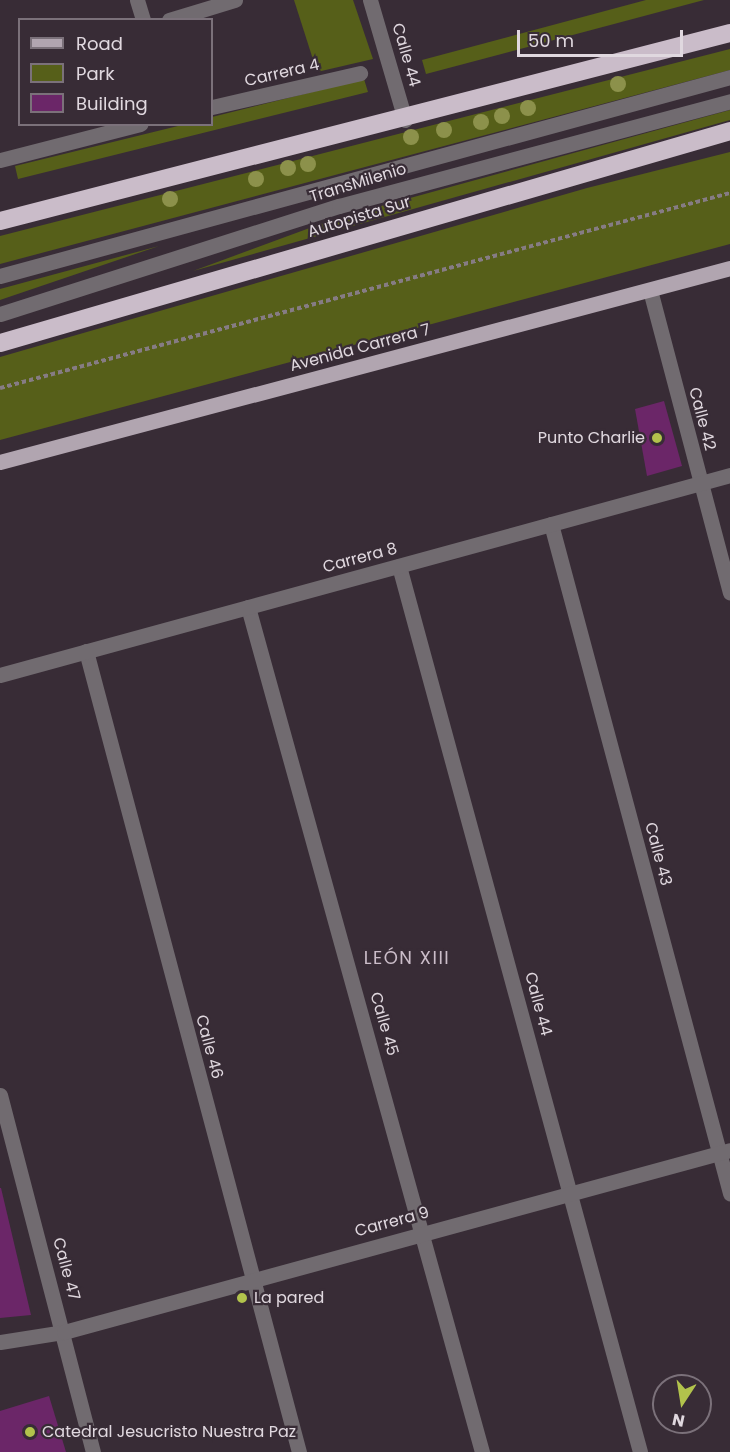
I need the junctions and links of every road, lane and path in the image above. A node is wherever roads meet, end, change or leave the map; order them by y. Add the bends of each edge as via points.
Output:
1 (137, 0) edge
2 (235, 0) edge
3 (370, 0) edge
4 (142, 18) edge
5 (176, 18) edge
6 (730, 33) edge
7 (360, 73) dead end
8 (730, 77) edge
9 (730, 101) edge
10 (213, 107) edge
11 (405, 120) junction
12 (132, 126) edge
13 (730, 131) edge
14 (0, 160) edge
15 (730, 193) edge
16 (0, 208) edge
17 (19, 216) junction
18 (0, 221) edge
19 (730, 268) edge
20 (0, 276) edge
21 (650, 290) junction
22 (0, 314) edge
23 (0, 344) edge
24 (0, 388) edge
25 (0, 462) edge
26 (730, 476) edge
27 (701, 483) junction
28 (551, 525) junction
29 (399, 566) junction
30 (730, 593) edge
31 (248, 607) junction
32 (86, 651) junction
33 (0, 675) edge
34 (0, 1095) edge
35 (725, 1151) edge
36 (571, 1192) junction
37 (730, 1193) edge
38 (423, 1232) junction
39 (252, 1278) junction
40 (64, 1332) junction
41 (0, 1342) edge
42 (93, 1452) edge
43 (299, 1452) edge
44 (482, 1452) edge
45 (640, 1452) edge

1 - 4 street
2 - 5 street
3 - 11 street, Calle 44
6 - 11 highway
7 - 10 street, Carrera 4
8 - 20 street, TransMilenio
9 - 22 street, TransMilenio via 383,194
11 - 17 highway
12 - 14 street
13 - 23 highway, Autopista Sur
15 - 24 path
16 - 17 main road
17 - 18 highway
19 - 21 main road, Avenida Carrera 7
21 - 25 main road, Avenida Carrera 7
21 - 27 street, Calle 42
26 - 27 street, Carrera 8
27 - 28 street, Carrera 8
27 - 30 street, Calle 42
28 - 29 street, Carrera 8
28 - 35 street, Calle 43
29 - 31 street, Carrera 8
29 - 36 street, Calle 44
31 - 32 street, Carrera 8
31 - 38 street, Calle 45
32 - 33 street, Carrera 8
32 - 39 street, Calle 46
34 - 40 street, Calle 47
35 - 36 street, Carrera 9
35 - 37 street, Calle 43
36 - 38 street, Carrera 9
36 - 45 street, Calle 44
38 - 39 street, Carrera 9
38 - 44 street, Calle 45
39 - 40 street, Carrera 9
39 - 43 street, Calle 46
40 - 41 street, Carrera 9
40 - 42 street, Calle 47

